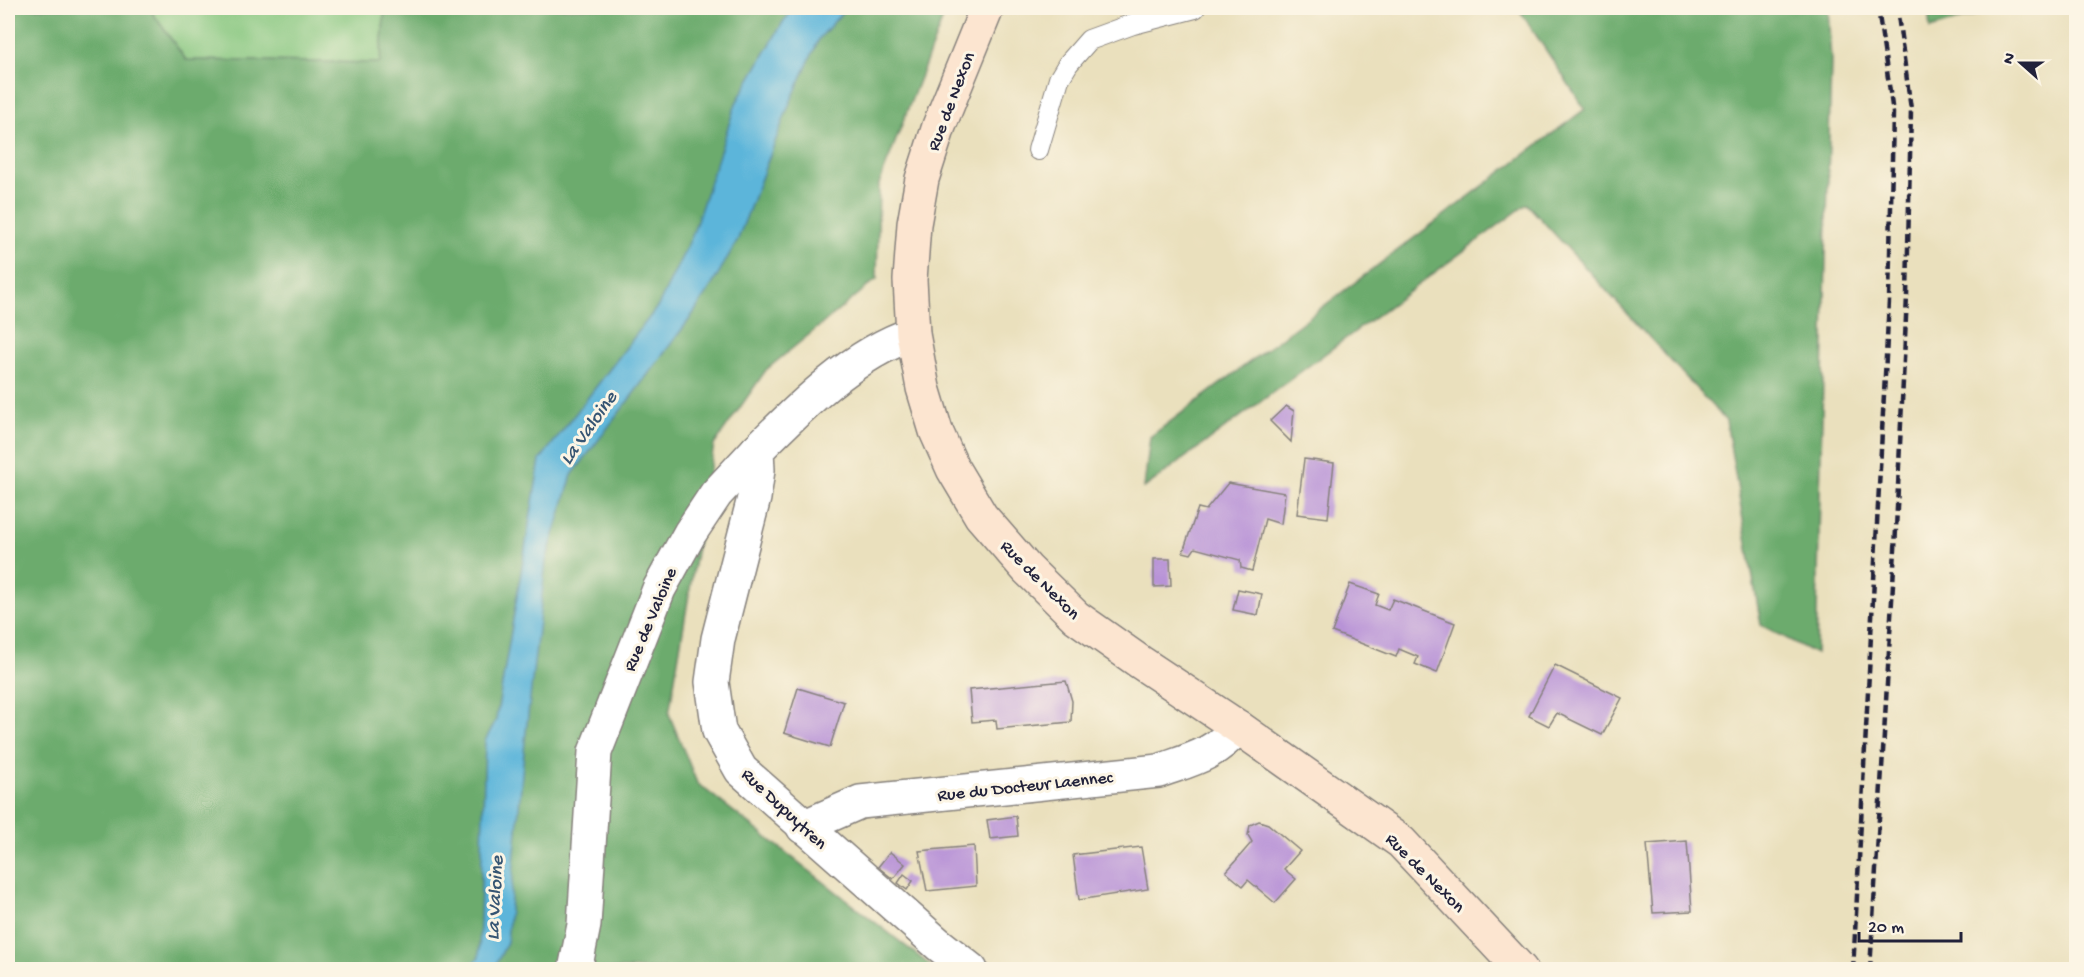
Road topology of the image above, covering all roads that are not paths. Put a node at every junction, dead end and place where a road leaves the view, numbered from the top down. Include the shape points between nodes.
1 (987, 8) edge
2 (1195, 8) edge
3 (1038, 150) dead end
4 (913, 334) junction
5 (757, 450) junction
6 (1238, 727) junction
7 (803, 826) junction
8 (574, 969) edge
9 (971, 969) edge
10 (1521, 969) edge

1 - 4 main road, Rue de Nexon via 922,179 910,280
2 - 3 lane via 1089,40 1059,80
4 - 5 street, Rue de Valoine via 893,340 861,359 791,416
4 - 6 main road, Rue de Nexon via 936,431 981,516 1027,569 1076,616
5 - 7 street, Rue Dupuytren via 754,498 718,639 712,682 719,731 741,770
5 - 8 street, Rue de Valoine via 716,494 659,589 595,752 584,925
6 - 7 street, Rue du Docteur Laennec via 1224,743 1200,757 1159,771 860,802
6 - 10 main road, Rue de Nexon via 1401,843
7 - 9 street, Rue Dupuytren

